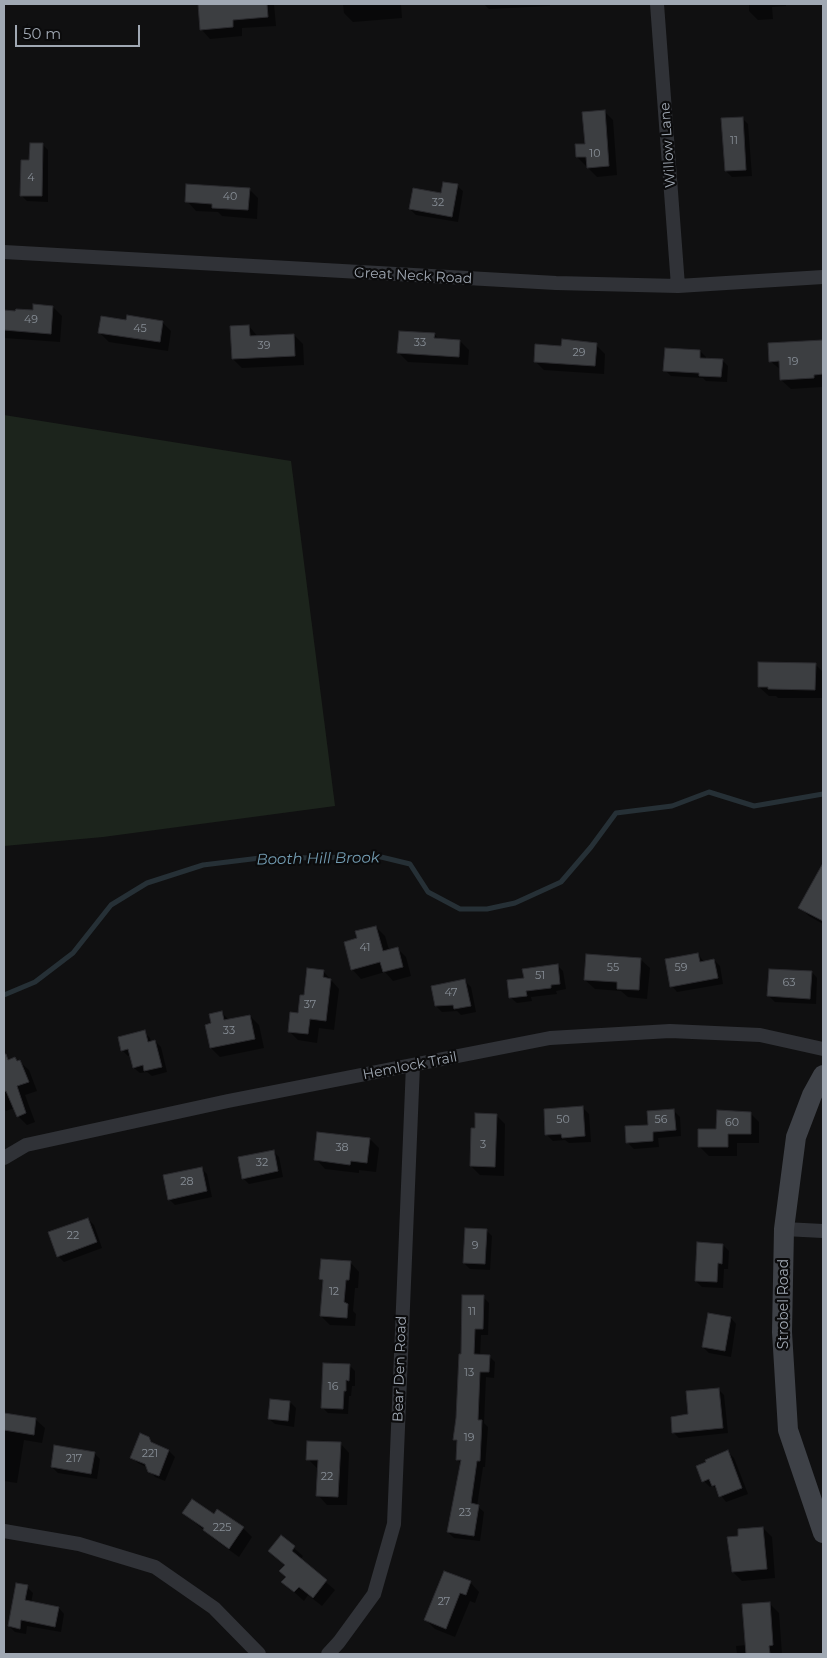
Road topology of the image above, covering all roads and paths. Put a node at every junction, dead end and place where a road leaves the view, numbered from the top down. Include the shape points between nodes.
1 (657, 4) edge
2 (4, 252) edge
3 (823, 278) edge
4 (678, 286) junction
5 (823, 1049) edge
6 (413, 1065) junction
7 (823, 1075) edge
8 (4, 1158) edge
9 (784, 1229) junction
10 (823, 1231) edge
11 (4, 1531) edge
12 (823, 1533) edge
13 (259, 1654) edge
14 (328, 1654) edge

1 - 4 street, Willow Lane
2 - 4 street, Great Neck Road via 556,283
3 - 4 street, Great Neck Road
5 - 6 street, Hemlock Trail via 760,1035 670,1031 550,1038
6 - 8 street, Hemlock Trail via 26,1145
6 - 14 street, Bear Den Road via 394,1524 374,1594
7 - 9 street, Strobel Road via 796,1137
9 - 10 street
9 - 12 street, Strobel Road via 782,1332 788,1430
11 - 13 street via 79,1544 155,1566 214,1608

